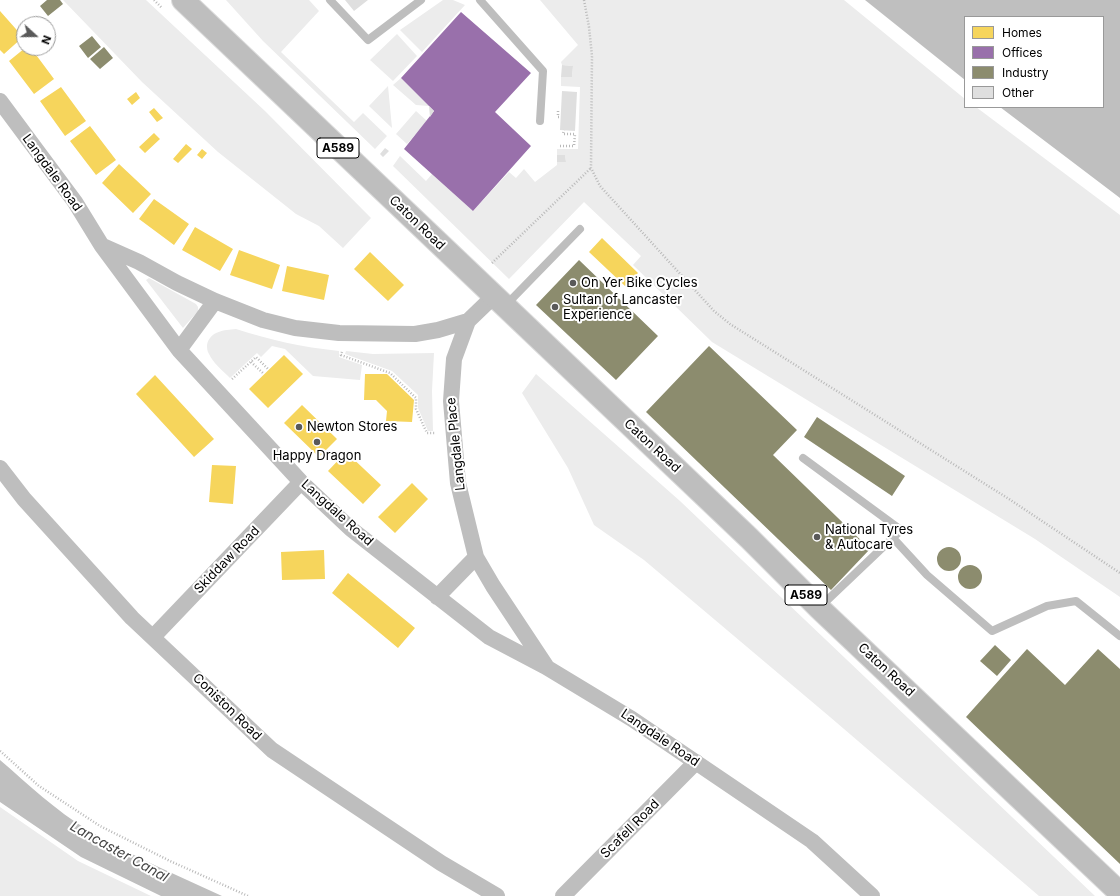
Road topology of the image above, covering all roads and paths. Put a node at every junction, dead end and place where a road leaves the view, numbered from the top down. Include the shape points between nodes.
1 (183, 0) edge
2 (330, 0) edge
3 (421, 0) edge
4 (480, 0) edge
5 (584, 0) edge
6 (0, 101) edge
7 (558, 111) dead end
8 (560, 117) dead end
9 (540, 121) dead end
10 (564, 130) dead end
11 (560, 146) dead end
12 (591, 168) junction
13 (580, 229) dead end
14 (102, 246) junction
15 (490, 265) dead end
16 (215, 301) junction
17 (499, 301) junction
18 (468, 321) junction
19 (180, 350) junction
20 (341, 355) dead end
21 (251, 362) junction
22 (269, 370) dead end
23 (264, 374) dead end
24 (228, 382) dead end
25 (433, 433) dead end
26 (803, 458) dead end
27 (0, 468) edge
28 (301, 482) junction
29 (893, 538) junction
30 (476, 557) junction
31 (1120, 573) edge
32 (437, 597) junction
33 (819, 608) junction
34 (1120, 636) edge
35 (153, 637) junction
36 (546, 667) junction
37 (0, 752) edge
38 (696, 762) junction
39 (1120, 893) edge
40 (248, 896) edge
41 (497, 896) edge
42 (563, 896) edge
43 (872, 896) edge

1 - 17 main road, Caton Road / A589
2 - 3 lane via 368,40
4 - 9 lane via 543,71
5 - 12 path via 592,56
6 - 14 street, Langdale Road via 75,202
7 - 8 path
10 - 11 path via 563,134 575,134 574,146
12 - 15 path
12 - 31 path via 600,186 714,311 730,324
13 - 17 lane
14 - 16 street
14 - 19 street, Langdale Road
16 - 18 street, Langdale Place via 263,320 295,328 339,333 415,334
16 - 19 street
17 - 18 street, Langdale Place
17 - 33 main road, Caton Road / A589 via 749,538
18 - 30 street, Langdale Place via 454,359 451,401 458,483
19 - 28 street, Langdale Road
20 - 25 path via 390,373 416,398 416,408 427,433
21 - 22 path via 256,357
21 - 23 path
21 - 24 path
26 - 29 lane via 901,530
27 - 35 street, Coniston Road via 24,499 92,575
28 - 32 street, Langdale Road via 351,529
28 - 35 street, Skiddaw Road
29 - 33 lane
29 - 34 lane via 928,575 992,632 1047,606 1076,601
30 - 32 street
30 - 36 street, Langdale Place
32 - 36 street, Langdale Road via 489,637
33 - 39 main road, Caton Road / A589
35 - 41 street, Coniston Road via 272,750 441,863
36 - 38 street, Langdale Road via 632,719
37 - 40 path via 39,786 100,826
38 - 42 street, Scafell Road
38 - 43 street, Langdale Road via 812,841

